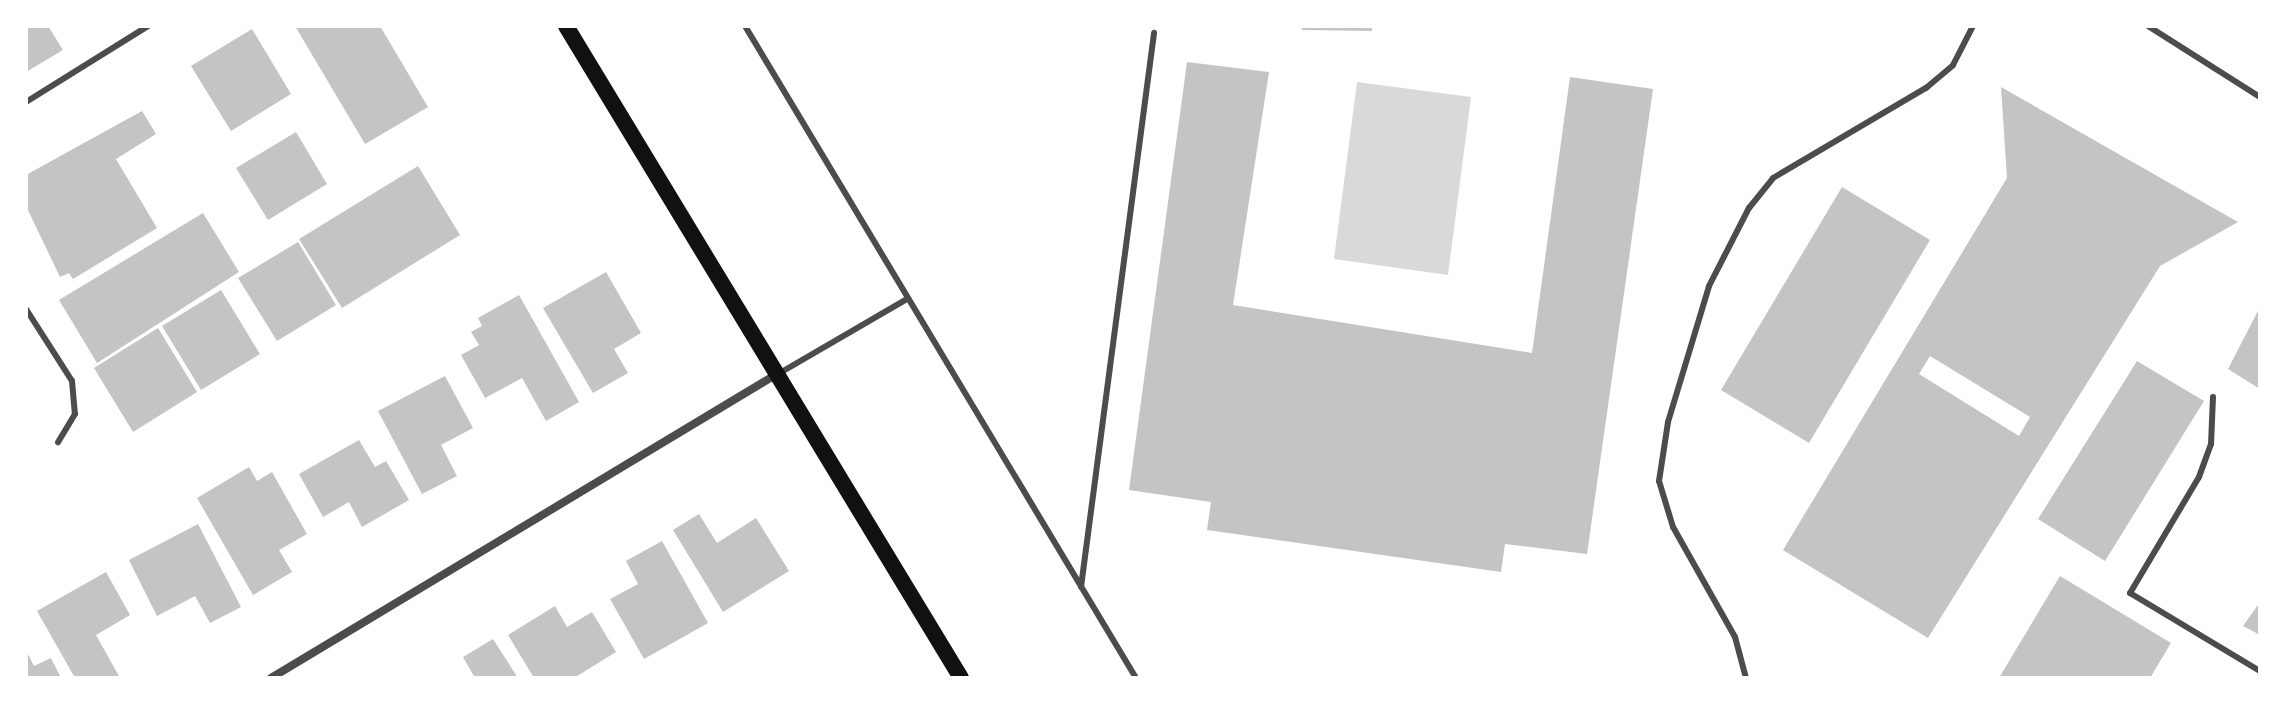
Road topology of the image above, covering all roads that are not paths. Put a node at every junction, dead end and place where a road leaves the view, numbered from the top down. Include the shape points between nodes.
1 (148, 26) edge
2 (566, 26) edge
3 (745, 26) edge
4 (1973, 26) edge
5 (2148, 26) edge
6 (1154, 33) dead end
7 (2260, 97) edge
8 (26, 102) edge
9 (907, 299) junction
10 (26, 309) edge
11 (778, 374) junction
12 (2213, 397) dead end
13 (58, 442) dead end
14 (1081, 587) junction
15 (2260, 671) edge
16 (271, 678) edge
17 (961, 678) edge
18 (1136, 678) edge
19 (1746, 678) edge

1 - 8 lane
2 - 11 main road
3 - 9 lane
4 - 19 lane via 1953,65 1926,88 1773,178 1709,286 1668,422 1659,481 1673,527 1735,637
5 - 7 lane
6 - 14 lane
9 - 11 lane
9 - 14 lane
10 - 13 lane via 72,381 75,414
11 - 16 street
11 - 17 main road
12 - 15 lane via 2211,444 2199,477 2130,593
14 - 18 lane

